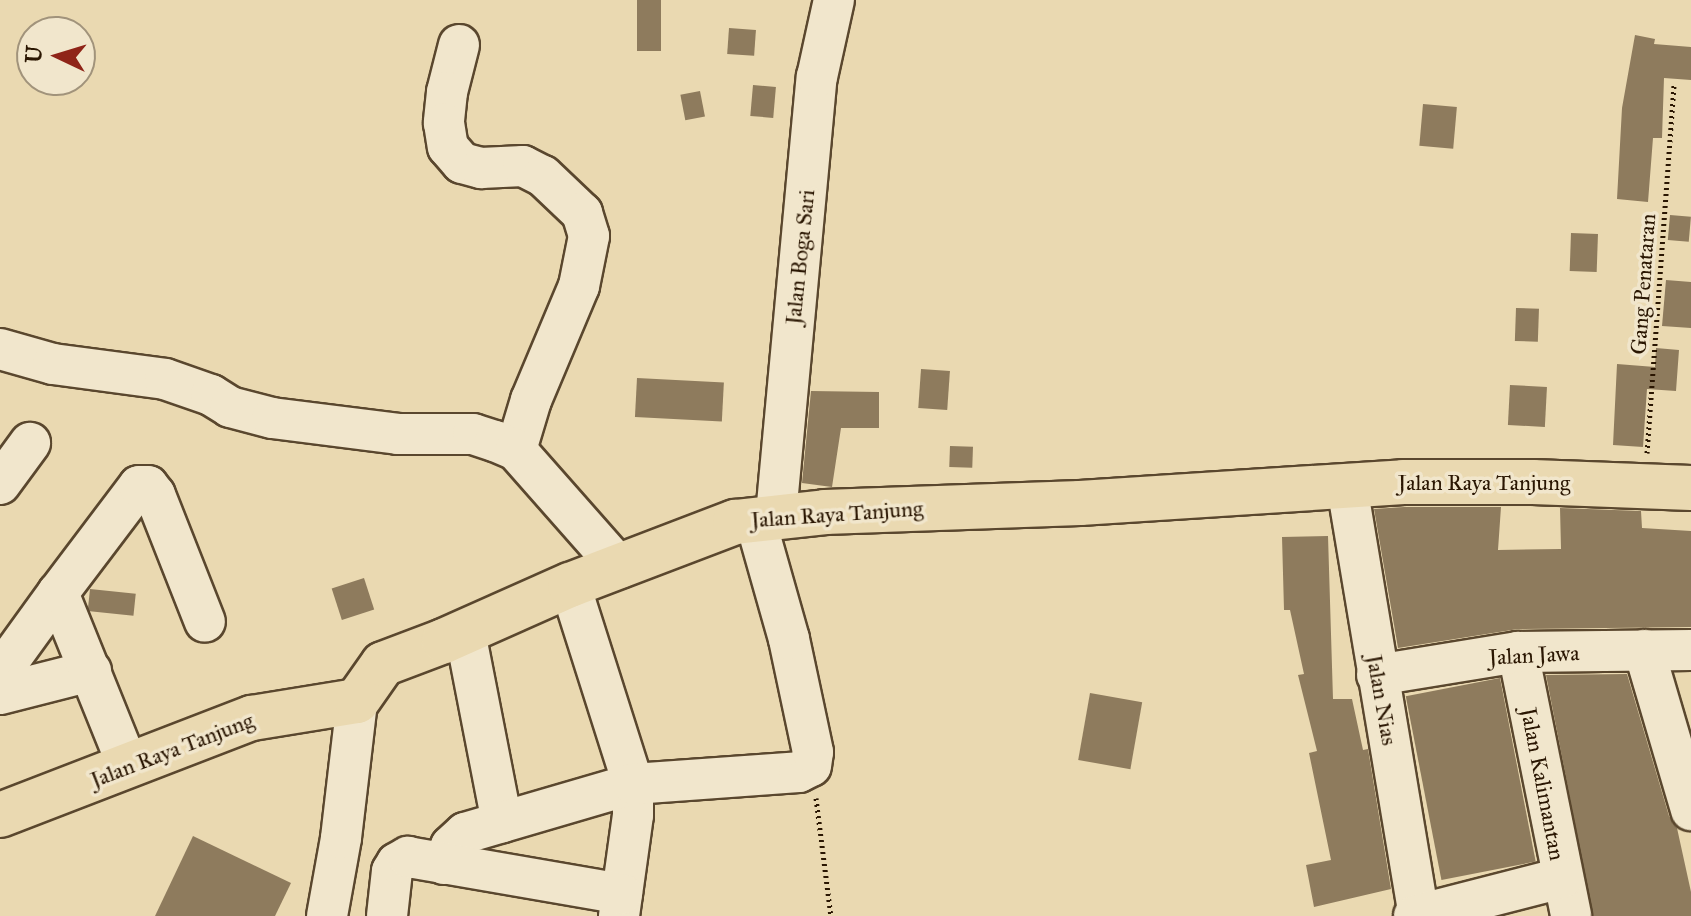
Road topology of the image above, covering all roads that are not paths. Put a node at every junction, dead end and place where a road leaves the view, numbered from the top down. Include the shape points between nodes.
1 (834, 0) edge
2 (459, 45) dead end
3 (0, 349) edge
4 (30, 443) dead end
5 (516, 450) junction
6 (0, 484) edge
7 (1347, 486) junction
8 (1691, 488) edge
9 (766, 517) junction
10 (620, 568) junction
11 (570, 585) junction
12 (58, 593) junction
13 (205, 622) dead end
14 (465, 632) junction
15 (1644, 650) junction
16 (1691, 650) edge
17 (1518, 652) junction
18 (91, 671) junction
19 (0, 673) edge
20 (1377, 675) junction
21 (0, 694) edge
22 (357, 701) junction
23 (128, 766) junction
24 (633, 784) junction
25 (1691, 810) edge
26 (0, 815) edge
27 (502, 822) junction
28 (444, 864) junction
29 (1567, 897) edge
30 (621, 905) edge
31 (1417, 915) edge
32 (327, 916) edge
33 (387, 916) edge

1 - 9 street, Jalan Boga Sari via 817,77
2 - 5 street via 447,92 448,147 462,163 481,168 523,166 543,176 582,213 589,236 579,286 541,372
3 - 5 street via 53,364 165,379 230,407 272,418 398,434 473,434
4 - 6 street
5 - 10 street
7 - 8 main road, Jalan Raya Tanjung via 1482,481
7 - 9 main road, Jalan Raya Tanjung
7 - 20 street, Jalan Nias
9 - 10 main road, Jalan Raya Tanjung via 712,530
9 - 24 street via 813,752 811,766 799,772
10 - 11 main road, Jalan Raya Tanjung
11 - 14 main road, Jalan Raya Tanjung
11 - 24 street
12 - 13 street via 136,490 146,486 155,495
12 - 18 street
12 - 19 street
14 - 22 main road, Jalan Raya Tanjung via 383,664
14 - 27 street
15 - 16 street, Jalan Jawa
15 - 17 street, Jalan Jawa
15 - 25 street
17 - 20 street, Jalan Jawa
17 - 29 street, Jalan Kalimantan
18 - 21 street
18 - 23 street
20 - 31 street, Jalan Nias
22 - 23 main road, Jalan Raya Tanjung via 252,718
22 - 32 street
23 - 26 main road, Jalan Raya Tanjung
24 - 27 street
24 - 30 street
27 - 28 street via 460,837 447,851
28 - 30 street
28 - 33 street via 408,857 397,863
29 - 31 street

